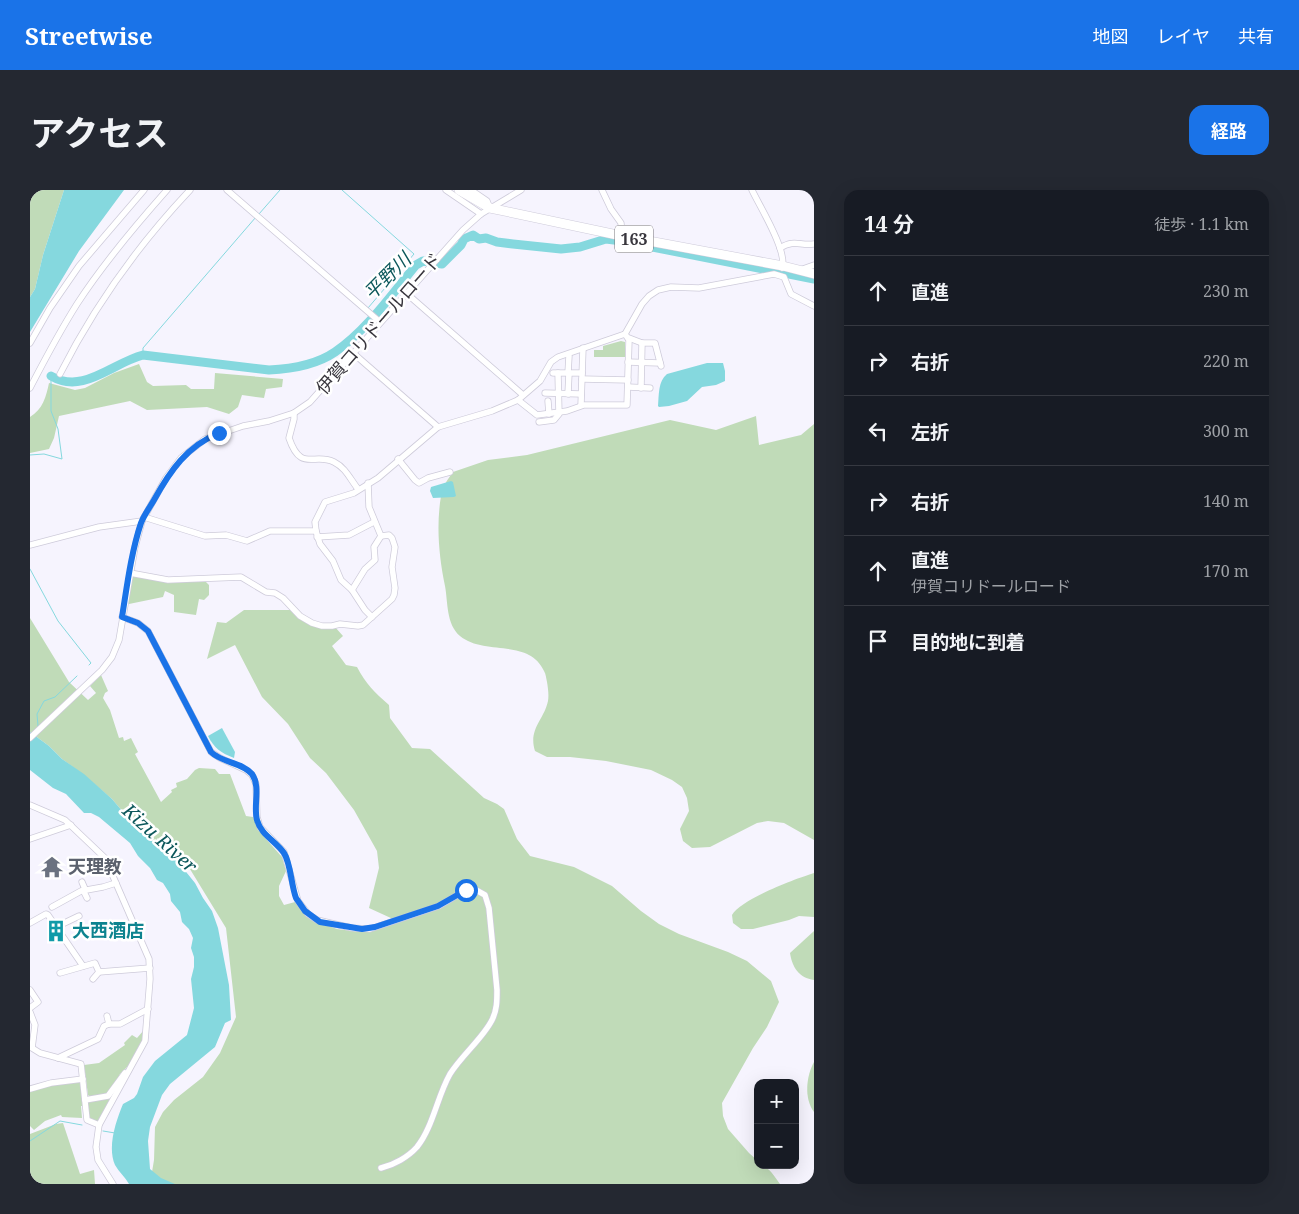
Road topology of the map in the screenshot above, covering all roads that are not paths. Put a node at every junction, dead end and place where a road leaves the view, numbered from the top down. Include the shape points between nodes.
1 (144, 190) edge
2 (167, 190) edge
3 (190, 190) edge
4 (227, 190) edge
5 (446, 190) edge
6 (459, 190) edge
7 (471, 190) edge
8 (520, 190) edge
9 (602, 190) edge
10 (752, 190) edge
11 (490, 208) junction
12 (481, 214) junction
13 (622, 236) junction
14 (814, 244) edge
15 (780, 248) junction
16 (814, 265) edge
17 (781, 270) junction
18 (800, 270) junction
19 (814, 274) edge
20 (406, 294) junction
21 (814, 306) edge
22 (378, 321) junction
23 (627, 336) junction
24 (642, 343) junction
25 (30, 344) edge
26 (583, 348) junction
27 (353, 353) junction
28 (568, 356) dead end
29 (628, 362) junction
30 (642, 363) junction
31 (568, 373) junction
32 (60, 374) dead end
33 (582, 376) junction
34 (628, 380) junction
35 (628, 387) junction
36 (30, 388) edge
37 (641, 388) junction
38 (650, 388) dead end
39 (545, 394) dead end
40 (558, 394) junction
41 (568, 394) junction
42 (582, 394) junction
43 (520, 398) junction
44 (548, 400) dead end
45 (581, 405) junction
46 (560, 412) junction
47 (294, 413) junction
48 (549, 414) junction
49 (540, 422) dead end
50 (438, 427) junction
51 (398, 460) junction
52 (450, 472) dead end
53 (368, 483) junction
54 (358, 488) junction
55 (143, 519) junction
56 (374, 522) junction
57 (316, 534) junction
58 (381, 536) junction
59 (30, 545) edge
60 (130, 573) junction
61 (352, 590) junction
62 (122, 617) junction
63 (372, 617) junction
64 (30, 738) edge
65 (30, 804) edge
66 (71, 825) junction
67 (30, 839) edge
68 (109, 867) junction
69 (102, 870) dead end
70 (82, 882) dead end
71 (116, 883) junction
72 (84, 890) junction
73 (87, 898) dead end
74 (52, 907) dead end
75 (79, 916) dead end
76 (30, 923) edge
77 (56, 926) junction
78 (83, 966) junction
79 (150, 968) junction
80 (99, 972) junction
81 (60, 973) dead end
82 (93, 979) dead end
83 (30, 990) edge
84 (30, 1008) edge
85 (148, 1009) junction
86 (30, 1012) edge
87 (107, 1016) dead end
88 (109, 1024) junction
89 (31, 1048) edge
90 (58, 1058) junction
91 (129, 1070) junction
92 (84, 1079) junction
93 (30, 1089) edge
94 (85, 1100) junction
95 (100, 1125) junction
96 (381, 1168) dead end
97 (114, 1184) edge

1 - 25 street via 79,266
2 - 36 street via 78,303
3 - 32 street via 96,310
4 - 22 street
5 - 12 street
6 - 11 highway, 163
7 - 11 street via 487,201
8 - 11 street, 伊賀コリドールロード
9 - 13 street via 621,223
10 - 15 street
11 - 12 street, 伊賀コリドールロード
11 - 13 highway, 163
12 - 20 street, 伊賀コリドールロード
13 - 17 highway, 163
14 - 15 street via 791,242
15 - 17 street via 784,259
16 - 18 street
17 - 18 highway, 163
17 - 21 street via 791,294
17 - 23 street via 696,288 658,290 642,304
18 - 19 highway, 163
20 - 22 street, 伊賀コリドールロード
20 - 43 street
22 - 27 street, 伊賀コリドールロード
23 - 24 street
23 - 26 street
23 - 29 street
24 - 30 street
24 - 30 street via 655,343 660,365
26 - 33 street
26 - 43 street via 554,360 540,381
27 - 47 street, 伊賀コリドールロード via 310,402
27 - 50 street
28 - 31 street
29 - 30 street
29 - 34 street
30 - 37 street
31 - 33 street
31 - 40 street via 555,373
31 - 41 street
33 - 34 street
33 - 42 street
34 - 35 street
35 - 37 street
35 - 45 street via 627,406
37 - 38 street
39 - 40 street
40 - 41 street
40 - 46 street
41 - 42 street
42 - 45 street
43 - 48 street via 536,415
43 - 50 street via 492,411
44 - 48 street
45 - 46 street
46 - 48 street
46 - 49 street via 554,420
47 - 54 street via 290,438 301,457 333,461 346,470
47 - 55 street, 伊賀コリドールロード via 205,439 181,458
50 - 51 street
51 - 52 street via 419,483
51 - 53 street
53 - 54 street
53 - 56 street via 369,507
54 - 57 street via 354,493 325,502 315,522
55 - 57 street via 205,536 226,535 245,541 270,531
55 - 59 street
55 - 60 street, 伊賀コリドールロード
56 - 57 street via 349,535
56 - 58 street
57 - 61 street via 334,561 341,580
58 - 61 street via 374,547 375,560
58 - 63 street via 389,534 394,544 392,575 395,588 392,599
60 - 62 street, 伊賀コリドールロード
60 - 63 street via 168,580 241,577 266,592 275,593 300,616 322,626 358,626
61 - 63 street
62 - 64 street, 伊賀コリドールロード via 115,651 109,663
62 - 96 street via 148,631 211,752 252,775 256,784 260,827 284,852 296,898 311,916 322,923 370,929 438,906 466,890 476,890 485,895 497,990 494,1014 490,1024 449,1077 416,1148
65 - 66 street via 59,816
66 - 67 street
66 - 68 street via 101,853
68 - 69 street
68 - 71 street
70 - 72 street
71 - 72 street
71 - 79 street
72 - 73 street
72 - 74 street
75 - 77 street
76 - 77 street via 46,914
77 - 78 street
78 - 80 street via 95,963
78 - 81 street
79 - 80 street
79 - 85 street
80 - 82 street
83 - 84 street via 38,1002
85 - 88 street via 118,1025
85 - 91 street via 145,1041
86 - 89 street via 35,1025
87 - 88 street
88 - 90 street via 103,1027 98,1039
89 - 90 street
90 - 92 street via 81,1064
91 - 94 street via 108,1096
91 - 95 street
92 - 93 street via 51,1082
92 - 94 street
94 - 95 street via 88,1122
95 - 97 street via 97,1156 100,1166

